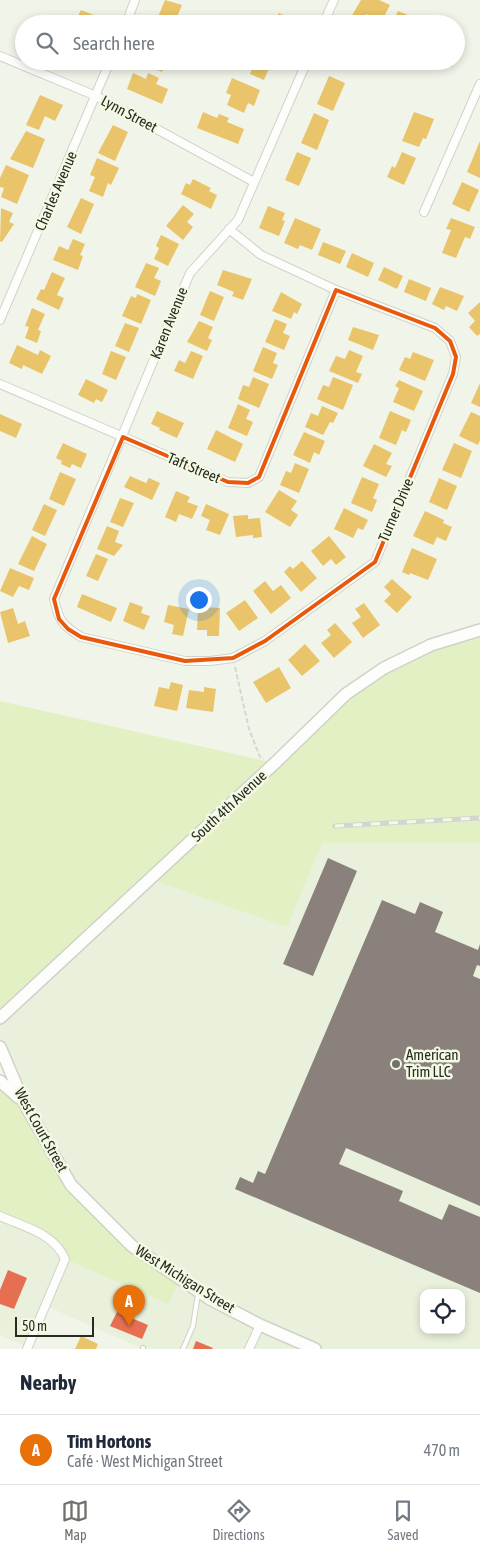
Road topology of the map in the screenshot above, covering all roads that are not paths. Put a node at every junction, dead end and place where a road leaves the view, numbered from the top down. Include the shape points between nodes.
1 (136, 0) edge
2 (334, 0) edge
3 (130, 15) edge
4 (327, 15) edge
5 (0, 56) edge
6 (15, 62) edge
7 (34, 70) edge
8 (106, 70) edge
9 (303, 70) edge
10 (480, 84) edge
11 (96, 96) junction
12 (254, 182) junction
13 (424, 212) dead end
14 (230, 229) junction
15 (336, 290) junction
16 (0, 320) edge
17 (0, 384) edge
18 (123, 437) junction
19 (54, 599) joint
20 (480, 630) edge
21 (0, 1018) edge
22 (0, 1047) edge
23 (0, 1082) edge
24 (23, 1101) junction
25 (71, 1185) joint
26 (0, 1216) edge
27 (198, 1291) junction
28 (260, 1325) junction
29 (28, 1349) edge
30 (183, 1349) edge
31 (249, 1349) edge
32 (315, 1349) edge

1 - 3 street
2 - 4 street
5 - 6 street, Lynn Street
7 - 11 street, Lynn Street
8 - 11 street, Charles Avenue
9 - 12 street, Karen Avenue
10 - 13 street
11 - 12 street, Lynn Street
11 - 16 street, Charles Avenue
12 - 14 street, Karen Avenue via 238,220
14 - 15 street, Turner Drive via 260,255
14 - 18 street, Karen Avenue via 190,273
15 - 18 street, Taft Street via 259,477 248,484 228,482
15 - 19 street, Turner Drive via 435,328 450,341 456,357 453,374 375,562 265,642 232,658 210,661 185,661 81,637 59,619
17 - 18 street, Taft Street
18 - 19 street, Karen Avenue
20 - 21 street, South 4th Avenue via 431,645 384,668 346,694
22 - 24 street, West Court Street
23 - 24 street
24 - 25 street, West Court Street
25 - 27 street, West Michigan Street via 132,1246
26 - 29 street via 47,1237 60,1246 65,1259
27 - 28 street, West Michigan Street
27 - 30 lane via 192,1326
28 - 31 street
28 - 32 street, West Michigan Street

